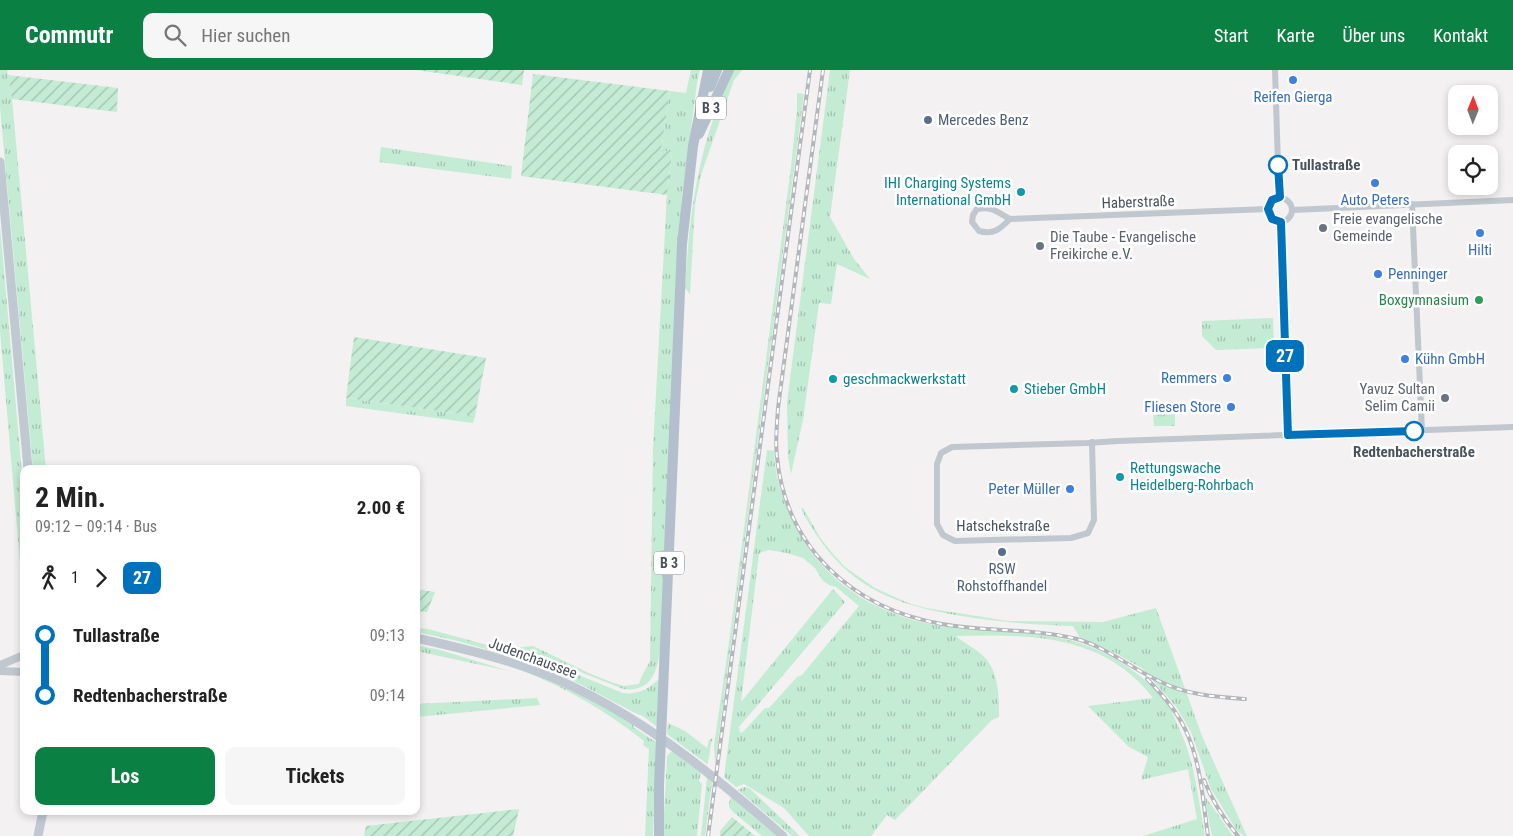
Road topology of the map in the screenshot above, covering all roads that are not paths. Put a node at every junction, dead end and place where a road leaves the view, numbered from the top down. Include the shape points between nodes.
1 (708, 70) edge
2 (717, 70) edge
3 (729, 70) edge
4 (1275, 70) edge
5 (702, 104) junction
6 (693, 146) junction
7 (0, 162) edge
8 (1280, 197) junction
9 (1513, 200) edge
10 (1412, 204) junction
11 (1268, 209) junction
12 (1293, 210) junction
13 (1010, 219) junction
14 (1281, 222) junction
15 (1513, 427) edge
16 (1422, 430) junction
17 (1288, 435) junction
18 (1092, 442) junction
19 (28, 465) edge
20 (420, 639) edge
21 (20, 657) edge
22 (9, 662) junction
23 (20, 662) edge
24 (0, 665) edge
25 (0, 671) edge
26 (20, 672) edge
27 (42, 815) edge
28 (38, 836) edge
29 (659, 836) edge
30 (783, 836) edge

1 - 5 main road, B 3
2 - 5 main road, B 3
3 - 6 main road, B 3
4 - 8 street
5 - 6 main road, B 3
6 - 29 main road, B 3 via 682,244
7 - 19 main road
8 - 11 street via 1272,200
8 - 12 street via 1289,200
9 - 10 street
10 - 12 street
10 - 16 street
11 - 13 street, Haberstraße
11 - 14 street via 1272,219
12 - 14 street via 1288,219
13 - 13 street, Haberstraße via 984,207 977,209 972,222 979,232 988,234
14 - 17 street
15 - 16 street, Hatschekstraße
16 - 17 street, Hatschekstraße
17 - 18 street, Hatschekstraße
18 - 18 street, Hatschekstraße via 952,448 941,453 937,464 937,524 943,536 955,541 1071,538 1088,533 1094,520
20 - 30 main road, Judenchaussee via 524,666 578,688 675,747
21 - 22 street
22 - 23 street
22 - 24 street
25 - 26 street
27 - 28 main road

